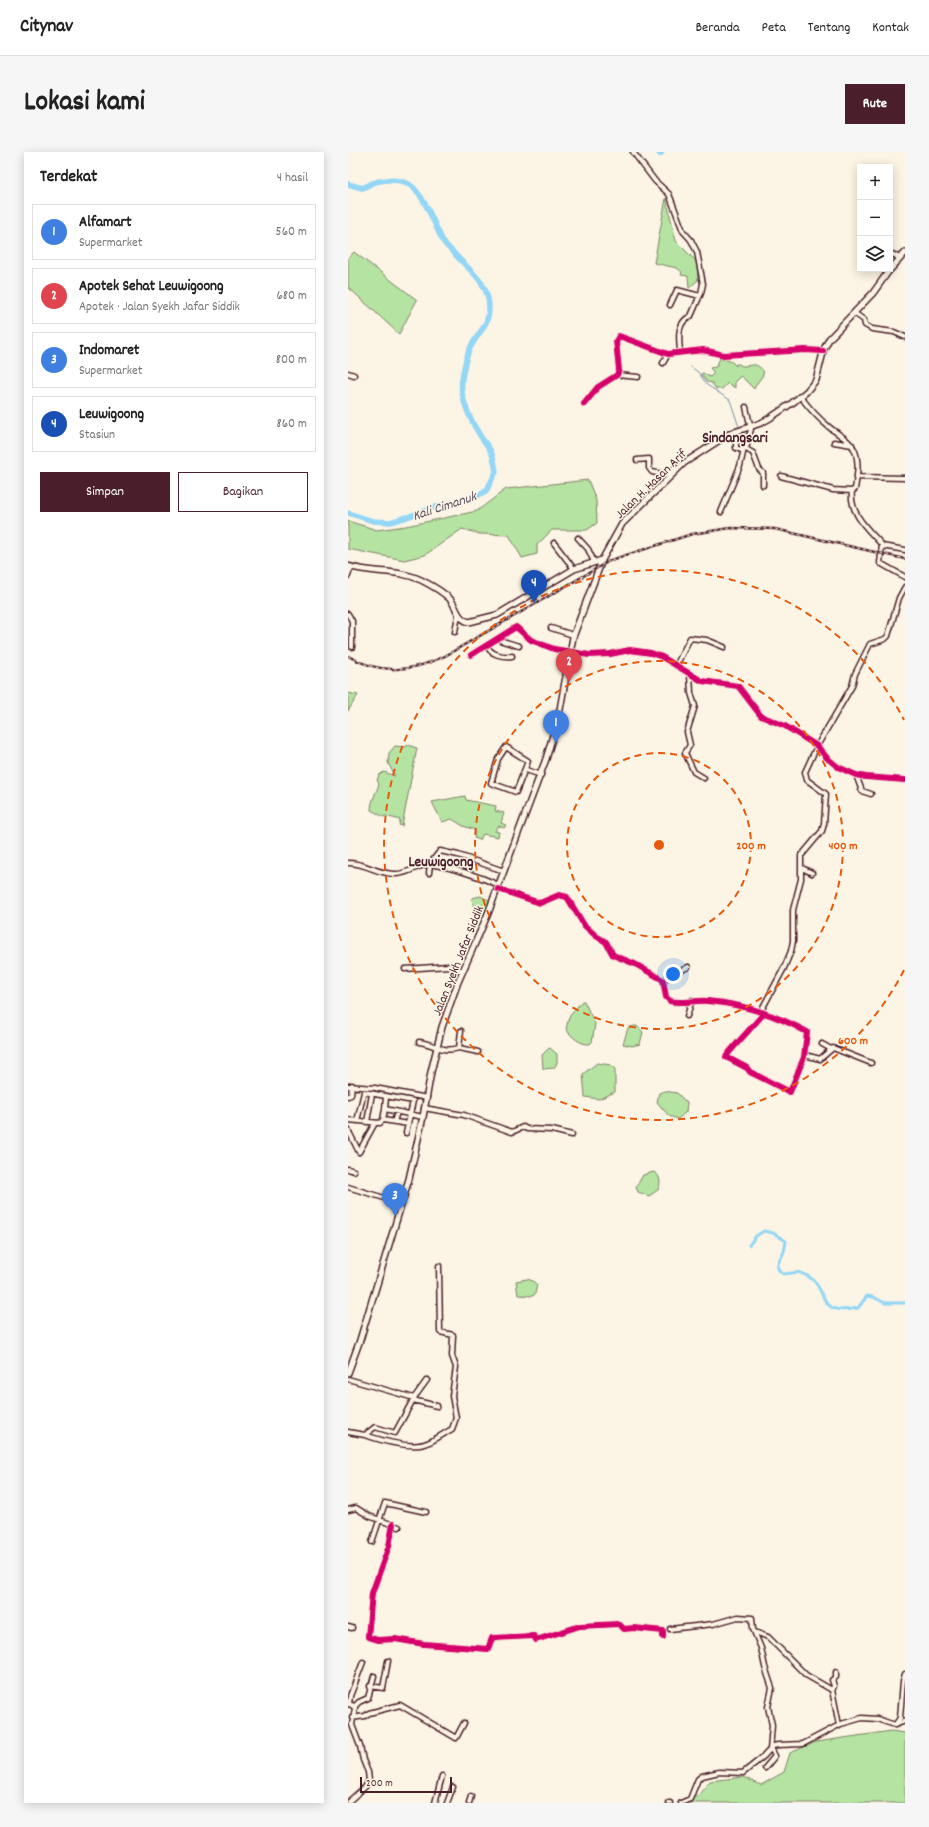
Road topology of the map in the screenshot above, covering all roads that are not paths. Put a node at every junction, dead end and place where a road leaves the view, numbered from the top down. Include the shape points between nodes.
1 (633, 152) edge
2 (905, 253) edge
3 (893, 254) edge
4 (900, 258) junction
5 (700, 296) junction
6 (670, 305) dead end
7 (854, 313) junction
8 (905, 337) edge
9 (680, 351) junction
10 (823, 351) junction
11 (668, 354) junction
12 (663, 363) dead end
13 (348, 373) edge
14 (354, 375) dead end
15 (617, 375) junction
16 (638, 377) dead end
17 (803, 399) junction
18 (584, 404) dead end
19 (746, 408) dead end
20 (751, 429) junction
21 (738, 430) junction
22 (834, 442) dead end
23 (852, 445) junction
24 (745, 448) junction
25 (637, 460) dead end
26 (684, 463) junction
27 (781, 476) dead end
28 (857, 477) junction
29 (905, 478) edge
30 (763, 485) dead end
31 (852, 491) junction
32 (721, 512) dead end
33 (578, 538) dead end
34 (554, 543) dead end
35 (882, 546) junction
36 (905, 550) edge
37 (602, 560) junction
38 (594, 562) junction
39 (350, 567) edge
40 (574, 569) junction
41 (348, 576) edge
42 (905, 577) edge
43 (905, 587) edge
44 (348, 614) edge
45 (458, 615) junction
46 (551, 628) dead end
47 (455, 632) dead end
48 (574, 635) junction
49 (496, 639) junction
50 (487, 646) junction
51 (519, 646) dead end
52 (352, 647) dead end
53 (724, 647) dead end
54 (570, 653) junction
55 (471, 655) dead end
56 (512, 656) dead end
57 (676, 666) junction
58 (690, 676) junction
59 (817, 746) junction
60 (526, 770) junction
61 (540, 775) junction
62 (856, 775) junction
63 (704, 778) dead end
64 (905, 780) edge
65 (871, 794) dead end
66 (348, 863) edge
67 (430, 864) junction
68 (802, 868) junction
69 (504, 871) junction
70 (429, 873) dead end
71 (812, 873) dead end
72 (498, 887) junction
73 (688, 966) dead end
74 (405, 969) dead end
75 (464, 971) junction
76 (663, 980) junction
77 (692, 1000) junction
78 (762, 1012) junction
79 (687, 1016) dead end
80 (461, 1031) dead end
81 (419, 1042) dead end
82 (822, 1044) dead end
83 (436, 1048) junction
84 (459, 1048) junction
85 (831, 1049) junction
86 (478, 1052) dead end
87 (804, 1055) junction
88 (871, 1063) dead end
89 (350, 1085) edge
90 (372, 1094) junction
91 (350, 1096) edge
92 (362, 1096) junction
93 (386, 1097) junction
94 (426, 1098) junction
95 (424, 1108) junction
96 (385, 1109) junction
97 (397, 1112) junction
98 (411, 1114) junction
99 (423, 1117) junction
100 (348, 1120) edge
101 (383, 1120) junction
102 (357, 1121) junction
103 (367, 1122) junction
104 (394, 1122) junction
105 (375, 1123) junction
106 (408, 1124) junction
107 (348, 1130) edge
108 (406, 1133) dead end
109 (572, 1135) dead end
110 (348, 1168) edge
111 (354, 1171) dead end
112 (348, 1187) edge
113 (401, 1204) junction
114 (439, 1266) dead end
115 (348, 1373) edge
116 (348, 1379) edge
117 (427, 1380) dead end
118 (414, 1399) junction
119 (437, 1406) dead end
120 (348, 1432) edge
121 (365, 1435) junction
122 (348, 1510) edge
123 (426, 1512) dead end
124 (379, 1520) junction
125 (393, 1524) junction
126 (400, 1527) dead end
127 (372, 1542) dead end
128 (670, 1629) dead end
129 (755, 1632) junction
130 (663, 1637) dead end
131 (388, 1661) dead end
132 (363, 1662) dead end
133 (836, 1672) dead end
134 (905, 1674) edge
135 (374, 1676) dead end
136 (370, 1686) junction
137 (832, 1691) junction
138 (349, 1704) edge
139 (354, 1706) junction
140 (352, 1718) junction
141 (905, 1720) edge
142 (464, 1723) dead end
143 (839, 1725) junction
144 (895, 1725) junction
145 (770, 1749) junction
146 (765, 1768) dead end
147 (442, 1776) dead end
148 (453, 1788) dead end
149 (471, 1796) dead end
150 (348, 1802) edge
151 (435, 1803) edge
152 (446, 1803) edge
153 (468, 1803) edge
154 (681, 1803) edge

1 - 5 street via 655,181 669,194 683,230 697,252 703,284
2 - 4 main road, Jalan H. Hasan Arif
3 - 4 street
4 - 7 main road, Jalan H. Hasan Arif via 874,293
5 - 6 street via 676,290
5 - 9 street via 691,316 680,327
7 - 8 street via 872,329 894,332
7 - 10 main road, Jalan H. Hasan Arif via 831,337
9 - 10 street via 703,350 724,355 798,350
9 - 11 street
10 - 17 main road, Jalan H. Hasan Arif via 816,380
11 - 12 street
11 - 15 street via 619,336 616,341 619,370
13 - 14 street
15 - 16 street
15 - 18 street via 598,386
17 - 20 main road, Jalan H. Hasan Arif
17 - 23 street via 829,427
19 - 20 street
20 - 21 main road, Jalan H. Hasan Arif
20 - 24 street
21 - 24 street via 736,448
21 - 26 main road, Jalan H. Hasan Arif
22 - 23 street
23 - 28 street via 856,453
24 - 30 street via 753,453 763,473
24 - 32 street
25 - 26 street via 649,458 652,472 666,475
26 - 37 main road, Jalan H. Hasan Arif via 622,524
27 - 31 street via 826,488
28 - 29 street
28 - 31 street via 855,489
31 - 35 street via 851,501 861,522
33 - 38 street via 588,549
34 - 40 street
35 - 36 street
35 - 42 street via 880,564
37 - 38 main road
37 - 48 main road, Jalan Syekh Jafar Siddik
38 - 40 main road
39 - 41 street
39 - 45 main road via 395,572 422,580 446,595
40 - 45 main road via 490,618 469,622
43 - 59 street via 899,598 888,636 870,644 852,686
44 - 52 street via 352,621
45 - 47 street
46 - 48 street
48 - 54 main road, Jalan Syekh Jafar Siddik
49 - 50 street
49 - 51 street
49 - 54 street via 516,628 537,643
50 - 55 street
50 - 56 street via 493,653
53 - 57 street via 707,640 690,638
54 - 57 street via 598,655 636,651 658,656
54 - 61 main road, Jalan Syekh Jafar Siddik via 556,730
57 - 58 street
58 - 59 street via 708,683 738,686 761,716 785,726
58 - 63 street via 695,709 688,732 690,745 685,753 694,772
59 - 62 street via 831,762
59 - 68 street via 804,774 807,780 826,794 824,824 820,834 801,856
60 - 60 street via 527,759 506,747 498,759 491,783 516,792
60 - 61 street
61 - 69 main road, Jalan Syekh Jafar Siddik
62 - 64 street
62 - 65 street via 862,791
66 - 67 street via 361,864 376,872 394,874 403,874 418,866
67 - 69 street via 440,851
67 - 70 street
67 - 72 street via 460,870
68 - 71 street
68 - 78 street via 793,910 791,951
69 - 72 main road, Jalan Syekh Jafar Siddik
72 - 75 main road, Jalan Syekh Jafar Siddik
72 - 76 street via 540,903 559,895 565,896 584,925 606,942 613,955
73 - 76 street
74 - 75 street via 448,966
75 - 83 main road, Jalan Syekh Jafar Siddik
76 - 77 street via 668,1000
77 - 78 street via 742,1005
77 - 79 street
78 - 87 street via 808,1032
78 - 87 street via 754,1026 726,1054 727,1058 790,1092
80 - 84 street
81 - 83 street
82 - 85 street
83 - 84 street
83 - 94 main road, Jalan Syekh Jafar Siddik
84 - 86 street
85 - 87 street via 820,1059
85 - 88 street
89 - 91 street
89 - 94 street
90 - 92 street via 364,1092
90 - 93 street
90 - 103 street
91 - 92 street
92 - 102 street
93 - 96 street
93 - 98 street via 414,1102
94 - 95 main road, Jalan Syekh Jafar Siddik
95 - 99 main road, Jalan Syekh Jafar Siddik
95 - 109 street via 466,1115 512,1132 523,1127
96 - 97 street
96 - 101 street
97 - 98 street
97 - 104 street
98 - 99 street
98 - 106 street
99 - 113 main road, Jalan Syekh Jafar Siddik
100 - 102 street
101 - 104 street
101 - 105 street
102 - 103 street
103 - 105 street
104 - 106 street
105 - 107 street via 359,1152
106 - 108 street
110 - 111 street
112 - 113 street
113 - 115 main road, Jalan Syekh Jafar Siddik
114 - 121 street via 440,1332 453,1336 452,1356 456,1367 452,1396 456,1418 452,1429 426,1444 416,1446
116 - 118 street
117 - 118 street
118 - 119 street
118 - 121 street via 395,1433 375,1426
120 - 121 street
122 - 124 street via 356,1508
123 - 124 street via 384,1503
124 - 125 street
124 - 127 street
125 - 126 street
125 - 130 street via 388,1551 372,1593 368,1637 488,1649 492,1638 534,1636 536,1640 580,1626 619,1624 624,1629 663,1631
128 - 129 street via 713,1624 743,1616 752,1618
129 - 137 street via 768,1637 806,1675
129 - 145 street via 772,1688 768,1707 772,1725
131 - 136 street via 382,1688
132 - 138 street
133 - 137 street via 832,1680
134 - 144 street via 902,1681 900,1718
135 - 136 street
136 - 139 street via 368,1698
137 - 143 street
138 - 139 street
139 - 140 street via 356,1711
140 - 142 street via 400,1704 456,1738
140 - 150 street via 369,1780
141 - 144 street
143 - 144 street via 865,1718
143 - 145 street via 802,1744 778,1744
145 - 146 street via 775,1756
145 - 154 street via 743,1773 719,1772 700,1777 690,1799
147 - 151 street
148 - 152 street
149 - 153 street

